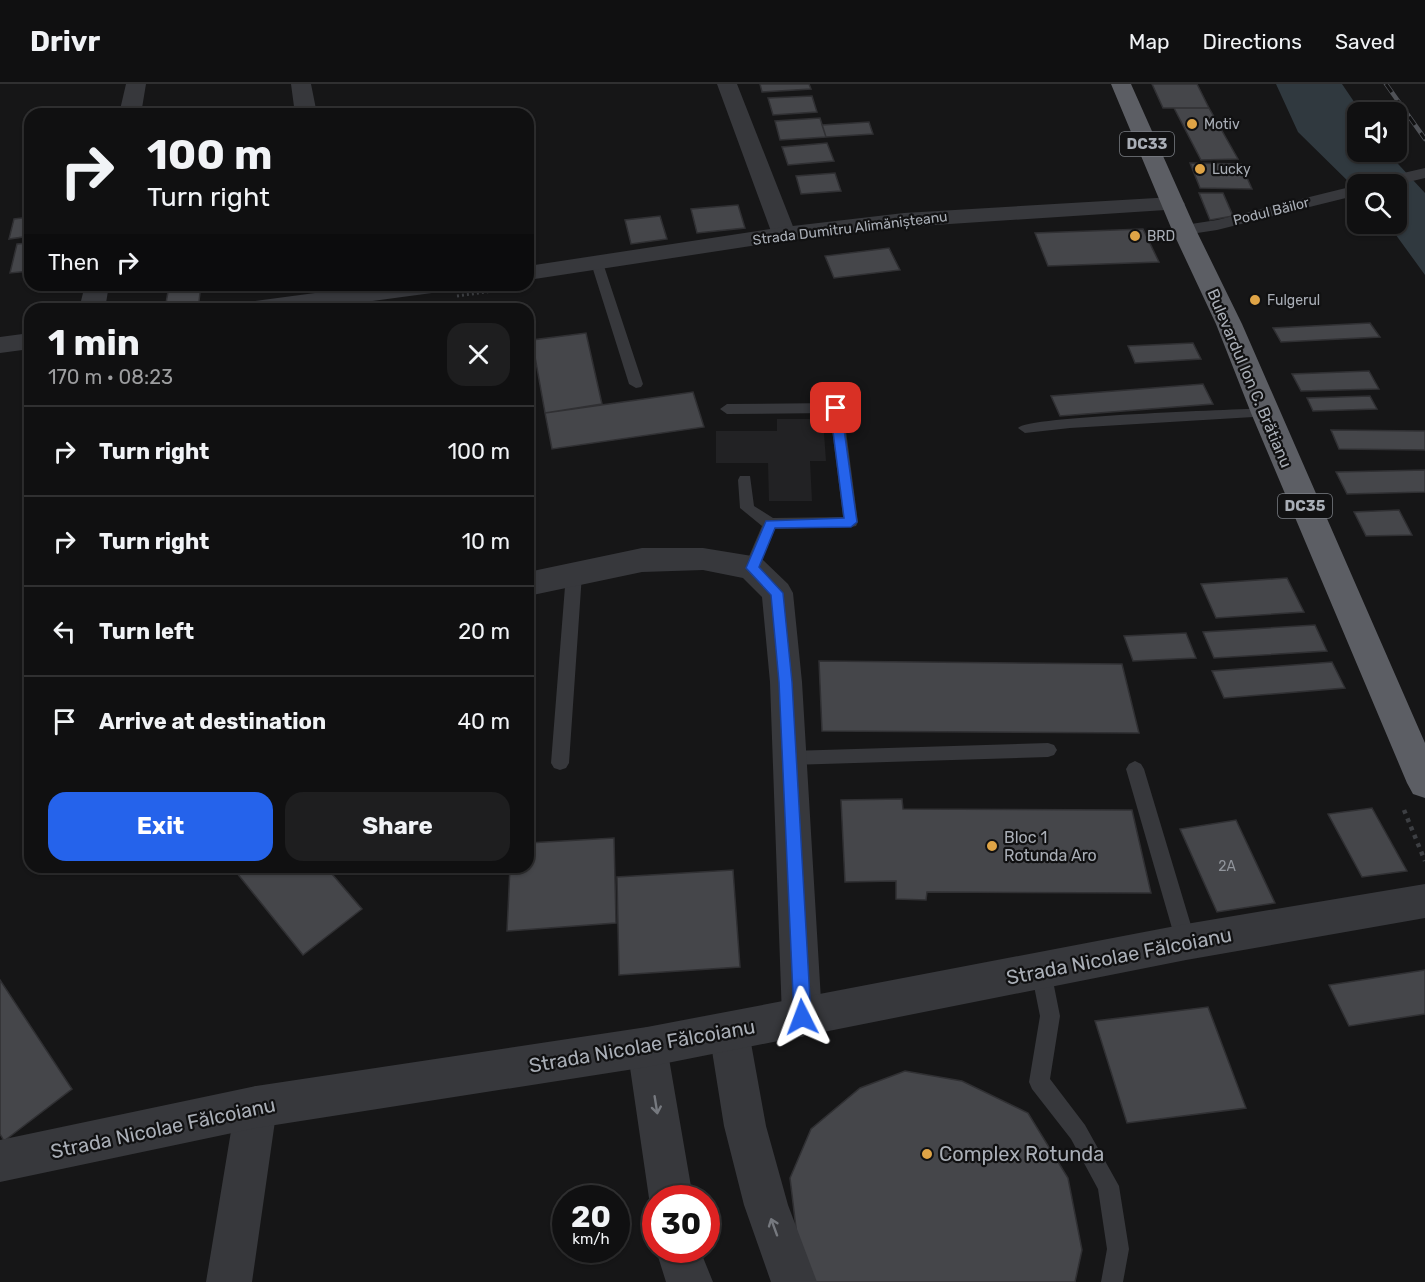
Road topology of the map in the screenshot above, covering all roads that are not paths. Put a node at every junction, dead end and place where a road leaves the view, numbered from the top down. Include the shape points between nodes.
1 (136, 84) edge
2 (301, 84) edge
3 (728, 84) edge
4 (1121, 84) edge
5 (131, 108) edge
6 (305, 108) edge
7 (1425, 173) edge
8 (1407, 177) edge
9 (1347, 193) edge
10 (1179, 217) junction
11 (784, 234) junction
12 (597, 263) junction
13 (534, 272) edge
14 (339, 291) edge
15 (298, 303) edge
16 (24, 342) edge
17 (0, 345) edge
18 (636, 384) dead end
19 (727, 409) dead end
20 (1265, 413) junction
21 (1025, 428) dead end
22 (745, 480) dead end
23 (770, 524) junction
24 (752, 568) junction
25 (574, 574) junction
26 (534, 583) edge
27 (1048, 750) dead end
28 (790, 758) junction
29 (560, 763) dead end
30 (1135, 769) dead end
31 (1425, 783) edge
32 (1425, 901) edge
33 (1186, 942) junction
34 (1041, 971) junction
35 (802, 1017) junction
36 (729, 1032) junction
37 (647, 1047) junction
38 (256, 1107) junction
39 (0, 1161) edge
40 (668, 1185) edge
41 (680, 1263) edge
42 (229, 1282) edge
43 (690, 1282) edge
44 (794, 1282) edge
45 (1112, 1282) edge

1 - 5 street
2 - 6 street
3 - 11 street
4 - 10 highway, DC33
7 - 8 street
9 - 10 street, Podul Băilor via 1217,225
10 - 11 street, Strada Dumitru Alimănișteanu via 927,218
10 - 20 highway, Bulevardul Ion C. Brătianu / DC35
11 - 12 street, Strada Dumitru Alimănișteanu
12 - 13 street, Strada Dumitru Alimănișteanu
12 - 18 lane
14 - 15 street
16 - 17 street
19 - 23 lane via 836,408 851,522
20 - 21 lane
20 - 31 highway, Bulevardul Ion C. Brătianu / DC35
22 - 23 lane via 747,508
23 - 24 lane
24 - 25 street via 703,559 642,560
24 - 28 street via 777,593
25 - 26 street
25 - 29 lane
27 - 28 lane
28 - 35 street
30 - 33 lane
32 - 33 street, Strada Nicolae Fălcoianu
33 - 34 street, Strada Nicolae Fălcoianu
34 - 35 street, Strada Nicolae Fălcoianu
34 - 45 lane via 1050,1016 1039,1082 1078,1132 1108,1186 1118,1249
35 - 36 street, Strada Nicolae Fălcoianu
36 - 37 street, Strada Nicolae Fălcoianu
44 -> 36 street via 766,1206 745,1126
37 - 38 street, Strada Nicolae Fălcoianu
37 -> 40 street
38 - 39 street, Strada Nicolae Fălcoianu
38 - 42 street
41 - 43 street

